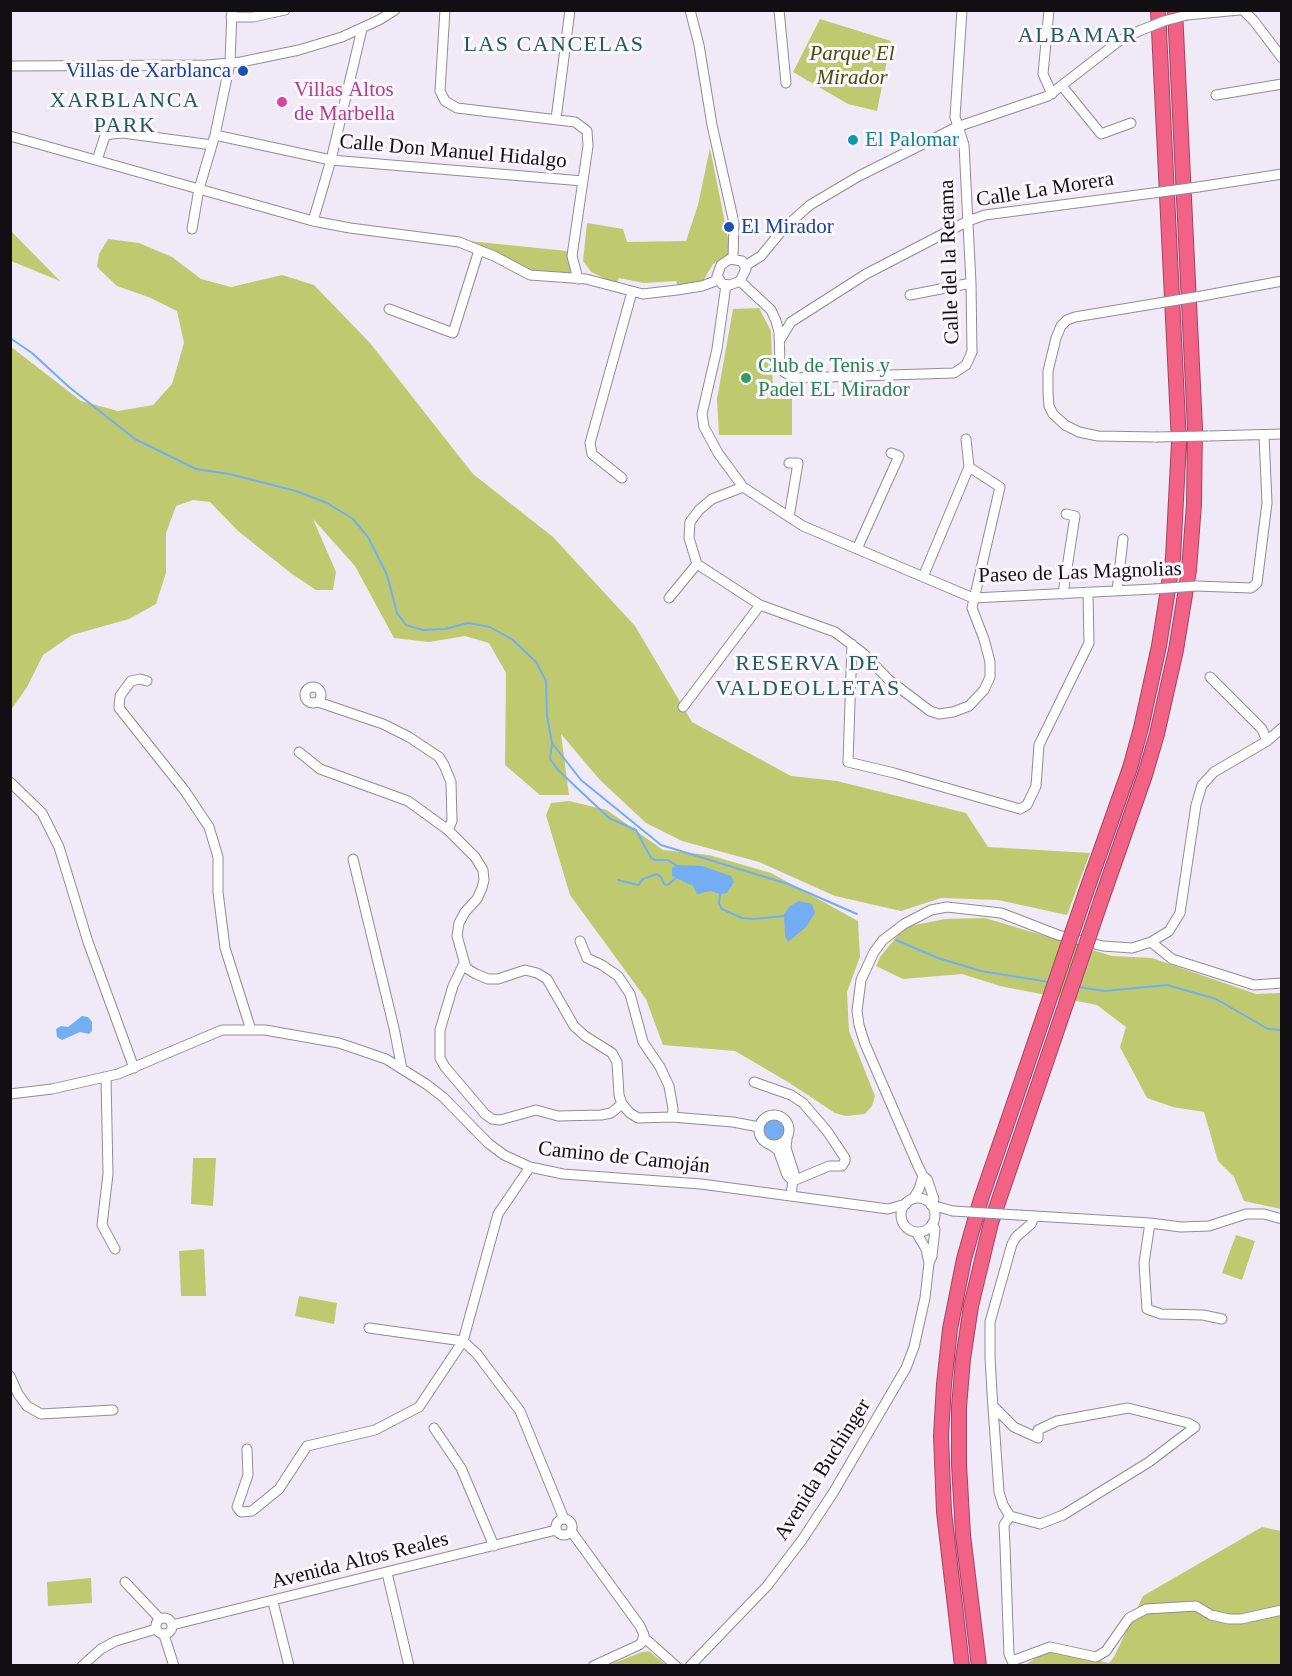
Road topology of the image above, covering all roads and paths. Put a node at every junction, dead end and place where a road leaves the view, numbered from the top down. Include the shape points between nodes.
1 (285, 10) edge
2 (395, 10) edge
3 (445, 10) edge
4 (570, 10) edge
5 (690, 10) edge
6 (779, 10) edge
7 (962, 10) edge
8 (1049, 10) edge
9 (1158, 10) edge
10 (1241, 10) edge
11 (1181, 13) edge
12 (232, 14) edge
13 (362, 29) junction
14 (1281, 58) edge
15 (230, 63) junction
16 (10, 66) edge
17 (786, 83) dead end
18 (1281, 84) edge
19 (1062, 86) junction
20 (1052, 94) junction
21 (1216, 95) dead end
22 (556, 119) junction
23 (1131, 123) dead end
24 (957, 127) junction
25 (10, 136) edge
26 (213, 140) junction
27 (97, 160) junction
28 (332, 160) junction
29 (1281, 174) edge
30 (583, 181) junction
31 (199, 189) junction
32 (313, 221) junction
33 (968, 221) junction
34 (192, 229) dead end
35 (479, 250) junction
36 (734, 259) junction
37 (746, 266) junction
38 (578, 279) junction
39 (740, 280) junction
40 (1281, 281) edge
41 (722, 282) junction
42 (971, 283) junction
43 (632, 292) junction
44 (909, 295) dead end
45 (389, 309) dead end
46 (771, 310) junction
47 (791, 322) junction
48 (780, 339) junction
49 (1281, 434) edge
50 (1264, 435) junction
51 (966, 439) dead end
52 (891, 453) dead end
53 (789, 463) dead end
54 (969, 467) junction
55 (622, 478) dead end
56 (743, 487) junction
57 (1066, 514) dead end
58 (789, 517) junction
59 (1123, 539) dead end
60 (857, 549) junction
61 (697, 564) junction
62 (923, 577) junction
63 (1117, 591) junction
64 (1088, 592) junction
65 (1063, 594) junction
66 (669, 598) dead end
67 (973, 598) junction
68 (760, 605) junction
69 (852, 644) junction
70 (1210, 677) dead end
71 (147, 681) dead end
72 (318, 702) dead end
73 (683, 707) dead end
74 (1281, 728) edge
75 (1267, 741) junction
76 (299, 752) dead end
77 (10, 782) edge
78 (448, 830) junction
79 (353, 859) dead end
80 (580, 941) dead end
81 (1151, 942) junction
82 (464, 963) junction
83 (1281, 983) edge
84 (251, 1030) junction
85 (134, 1068) junction
86 (402, 1069) junction
87 (106, 1077) junction
88 (754, 1083) dead end
89 (10, 1094) edge
90 (622, 1104) junction
91 (672, 1118) junction
92 (759, 1127) junction
93 (787, 1139) junction
94 (771, 1145) junction
95 (530, 1167) junction
96 (923, 1176) junction
97 (793, 1181) junction
98 (791, 1195) junction
99 (909, 1201) junction
100 (931, 1205) junction
101 (888, 1209) junction
102 (953, 1211) junction
103 (1035, 1216) junction
104 (902, 1219) junction
105 (1281, 1219) edge
106 (933, 1222) junction
107 (1150, 1223) junction
108 (916, 1232) junction
109 (115, 1249) dead end
110 (929, 1263) junction
111 (1222, 1319) dead end
112 (369, 1328) dead end
113 (463, 1341) junction
114 (10, 1376) edge
115 (993, 1406) junction
116 (113, 1410) dead end
117 (1174, 1420) junction
118 (434, 1428) dead end
119 (1180, 1438) junction
120 (248, 1449) dead end
121 (1010, 1516) junction
122 (564, 1519) junction
123 (556, 1530) junction
124 (571, 1531) junction
125 (494, 1546) junction
126 (387, 1573) junction
127 (125, 1582) dead end
128 (273, 1602) junction
129 (1281, 1610) edge
130 (160, 1619) junction
131 (172, 1625) junction
132 (156, 1629) junction
133 (165, 1635) junction
134 (643, 1639) junction
135 (82, 1665) edge
136 (174, 1665) edge
137 (289, 1665) edge
138 (410, 1665) edge
139 (593, 1665) edge
140 (676, 1665) edge
141 (690, 1665) edge
142 (962, 1665) edge
143 (979, 1665) edge

1 - 12 street via 253,17
2 - 13 street
3 - 22 street via 440,91 446,101 457,108
4 - 22 street
5 - 36 street via 734,223
6 - 17 street
7 - 24 street, Calle del la Retama
8 - 20 street via 1043,74
9 - 142 highway, bridge via 1179,419 1173,558 1160,646 1130,768 981,1199 950,1329 941,1436 944,1512
10 - 11 street
10 - 14 street
11 - 19 street, bridge via 1119,41
11 - 143 highway, bridge via 1195,428 1189,570 1176,650 1145,775 991,1223 971,1306 959,1407 959,1464 963,1535
12 - 15 street
13 - 15 street via 300,50
13 - 28 street
15 - 16 street
15 - 26 street
18 - 21 street
19 - 20 street
19 - 23 street via 1101,134
20 - 24 street
22 - 30 street via 575,122 587,131
24 - 33 street, Calle del la Retama via 964,145
24 - 37 street via 810,205 761,256
25 - 27 street
26 - 27 street, Calle Don Manuel Hidalgo via 111,134 105,136
26 - 28 street, Calle Don Manuel Hidalgo
26 - 31 street
27 - 31 street
28 - 30 street, Calle Don Manuel Hidalgo
28 - 32 street
29 - 33 street, Calle La Morera, bridge via 985,215
30 - 38 street via 572,256
31 - 32 street
31 - 34 street
32 - 35 street via 459,242
33 - 42 street, Calle del la Retama
33 - 47 street, Calle La Morera via 866,274
35 - 38 street via 530,275
35 - 45 street via 453,333
36 - 37 street
36 - 41 street via 726,260 717,272
37 - 39 street
38 - 43 street
39 - 41 street via 734,284
39 - 46 street
40 - 50 street, bridge via 1067,320 1056,338 1048,371 1049,406 1057,419 1079,432 1156,437
41 - 43 street via 643,294
41 - 56 street, Paseo de Las Magnolias via 717,349 702,414 704,427 718,453
42 - 44 street
42 - 48 street, Calle del la Retama via 972,352 966,365 954,373 794,378 780,364
43 - 55 street via 590,443 592,454
46 - 47 street
46 - 48 street
47 - 48 street, Calle La Morera
49 - 50 street
50 - 63 street, Paseo de Las Magnolias, bridge via 1267,503 1257,583 1251,588 1196,586
51 - 54 street
52 - 60 street via 899,456
53 - 58 street via 798,463
54 - 62 street
54 - 67 street via 1000,487
56 - 58 street, Paseo de Las Magnolias
56 - 61 street via 712,499 690,522 689,538
57 - 65 street via 1075,516
58 - 60 street, Paseo de Las Magnolias
59 - 63 street
60 - 62 street, Paseo de Las Magnolias
61 - 66 street
61 - 68 street
62 - 67 street, Paseo de Las Magnolias
63 - 64 street, Paseo de Las Magnolias
64 - 65 street, Paseo de Las Magnolias
64 - 69 street via 1089,643 1039,745 1036,786 1027,805 1020,809 848,762
65 - 67 street, Paseo de Las Magnolias
67 - 69 street via 972,608 990,662 990,677 969,706 939,714 930,711 889,680
68 - 69 street via 835,632
68 - 73 street
70 - 75 street via 1262,729
71 - 84 street via 131,681 120,696 119,708 209,827 218,857 225,948
72 - 78 street via 383,724 439,757 452,782 452,821
74 - 75 street
75 - 81 street via 1214,772 1202,784 1179,913 1168,931
76 - 78 street via 320,769 408,801
77 - 85 street via 42,813 59,847 88,942
78 - 82 street via 483,870 482,888 459,923 457,936
79 - 86 street
80 - 91 street via 587,958 618,976 630,994 643,1042 669,1086
81 - 83 street via 1164,954 1182,962 1254,985
81 - 96 street via 1132,948 1103,946 1058,935 1001,912 947,907 916,916 883,939 861,980 859,1025
82 - 90 street via 466,968 488,979 525,970 547,979 574,1026 612,1053 617,1062
82 - 90 street via 440,1030 440,1058 485,1114 500,1120 536,1110 572,1117 601,1115
84 - 85 street, Camino de Camoján via 222,1030
84 - 86 street, Camino de Camoján via 339,1043 386,1059
85 - 87 street, Camino de Camoján
86 - 95 street, Camino de Camoján via 443,1097 488,1143
87 - 89 street, Camino de Camoján
87 - 109 street via 108,1174 102,1225
88 - 97 street via 803,1103 844,1158 842,1166 829,1166
90 - 91 street via 638,1118
91 - 92 street
92 - 93 street via 769,1115 782,1116 789,1126
92 - 94 street via 761,1137
93 - 94 street
93 - 97 street
94 - 97 street via 778,1150
95 - 98 street, Camino de Camoján via 563,1174
95 - 113 street via 498,1214
96 - 99 street
96 - 100 street via 933,1194
97 - 98 street
98 - 101 street, Camino de Camoján
99 - 100 street via 921,1199
99 - 101 street, Camino de Camoján
99 - 104 street
100 - 102 street
100 - 106 street via 935,1213
101 - 104 street, Camino de Camoján
102 - 103 street, bridge
102 - 106 street
103 - 107 street
103 - 115 street via 1012,1244 992,1311
104 - 108 street via 905,1226
105 - 107 street via 1246,1214 1209,1226
106 - 108 street via 927,1230
106 - 110 street, Avenida Buchinger
107 - 111 street via 1144,1263 1147,1309 1161,1314 1203,1314
108 - 110 street, Avenida Buchinger
110 - 141 street, Avenida Buchinger via 914,1347 884,1407 802,1540 767,1586
112 - 113 street
113 - 120 street via 419,1407 375,1430 307,1446 279,1489 252,1511 241,1512 237,1507 248,1475
113 - 122 street via 520,1411
114 - 116 street via 27,1406 41,1414
115 - 117 street via 1014,1427 1038,1438 1038,1430 1057,1421 1128,1408
115 - 121 street via 999,1492
117 - 119 street
117 - 119 street via 1195,1427
118 - 125 street via 461,1468
119 - 121 street via 1149,1462 1063,1515 1040,1524
121 - 129 street via 1004,1525 1012,1661 1050,1647 1096,1657 1106,1651 1129,1618 1146,1609 1196,1606 1229,1619
122 - 123 street via 556,1524
122 - 124 street via 570,1522
123 - 124 street via 564,1536
123 - 125 street, Avenida Altos Reales
124 - 134 street via 640,1626
125 - 126 street, Avenida Altos Reales
126 - 128 street, Avenida Altos Reales
126 - 138 street
127 - 130 street
128 - 131 street, Avenida Altos Reales
128 - 137 street
130 - 131 street via 168,1619
130 - 132 street
131 - 133 street
132 - 133 street
132 - 135 street via 116,1641
133 - 136 street
134 - 139 street via 639,1645
134 - 140 street

